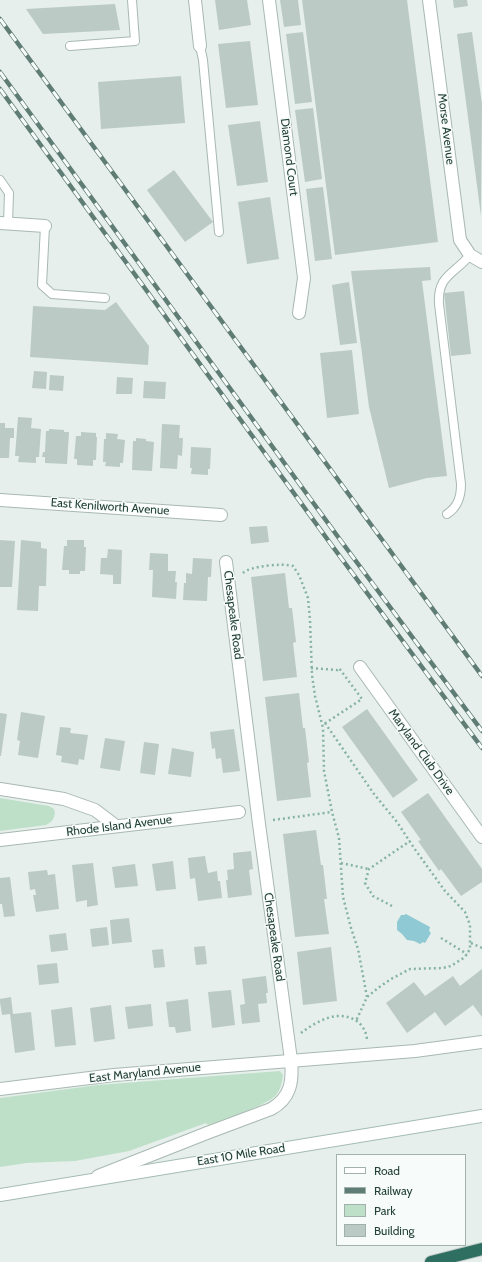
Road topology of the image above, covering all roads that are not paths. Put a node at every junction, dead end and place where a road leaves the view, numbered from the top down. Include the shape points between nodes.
1 (132, 0) edge
2 (195, 0) edge
3 (269, 0) edge
4 (429, 0) edge
5 (70, 46) dead end
6 (200, 46) joint
7 (0, 180) edge
8 (4, 223) edge
9 (45, 226) joint
10 (219, 232) dead end
11 (470, 255) junction
12 (482, 262) edge
13 (105, 298) dead end
14 (299, 313) dead end
15 (0, 500) edge
16 (447, 514) dead end
17 (220, 515) dead end
18 (226, 562) dead end
19 (360, 667) dead end
20 (0, 789) edge
21 (239, 812) dead end
22 (116, 826) junction
23 (482, 837) edge
24 (0, 840) edge
25 (482, 1042) edge
26 (291, 1060) junction
27 (0, 1089) edge
28 (482, 1116) edge
29 (89, 1180) junction
30 (0, 1195) edge
31 (482, 1249) edge
32 (431, 1262) edge

1 - 5 lane via 135,41
2 - 6 street
3 - 14 street, Diamond Court via 304,278
4 - 11 street, Morse Avenue via 460,240
6 - 10 lane
7 - 8 lane via 10,193
8 - 9 street
9 - 13 lane via 42,285 52,294
11 - 12 street
11 - 16 lane via 445,280 439,292 462,484 461,494 454,509
15 - 17 street, East Kenilworth Avenue
18 - 26 street, Chesapeake Road
19 - 23 street, Maryland Club Drive
20 - 22 street via 64,799 94,810
21 - 22 street, Rhode Island Avenue
22 - 24 street, Rhode Island Avenue
25 - 26 street via 415,1051
26 - 27 street, East Maryland Avenue via 114,1075
26 - 29 street, Chesapeake Road via 290,1086 279,1105
28 - 29 street, East 10 Mile Road
29 - 30 street, East 10 Mile Road
31 - 32 highway

